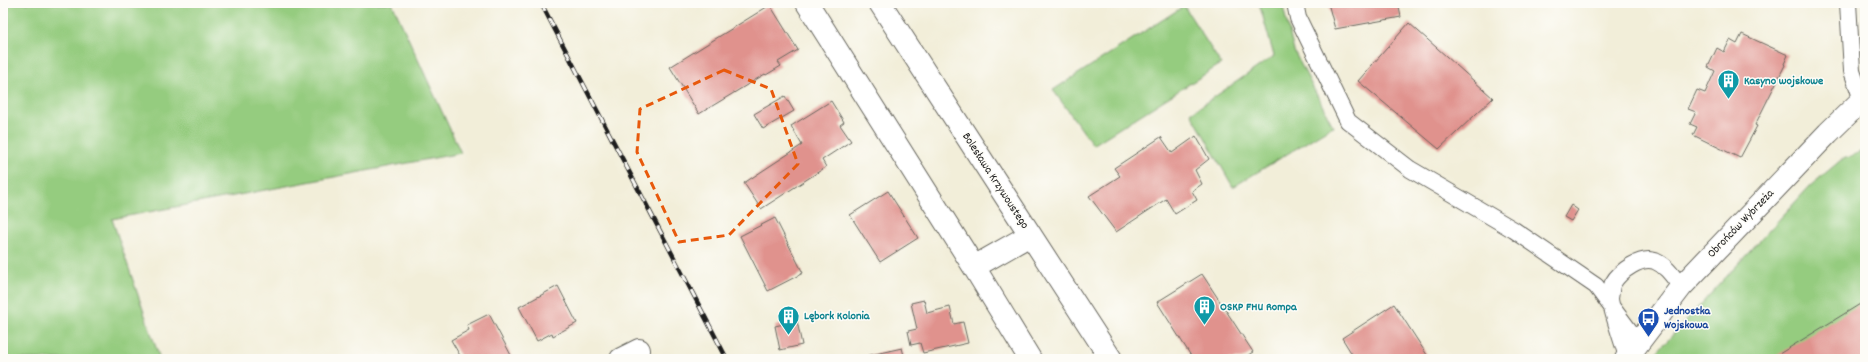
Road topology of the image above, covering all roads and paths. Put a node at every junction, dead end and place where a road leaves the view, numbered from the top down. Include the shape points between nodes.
1 (807, 3) edge
2 (880, 3) edge
3 (1295, 3) edge
4 (1848, 3) edge
5 (1863, 102) edge
6 (1030, 235) junction
7 (974, 267) junction
8 (1681, 287) junction
9 (1613, 307) junction
10 (1630, 354) edge
11 (1030, 359) edge
12 (1111, 359) edge

1 - 7 street
2 - 6 street, Bolesława Krzywoustego
3 - 9 lane via 1298,18 1348,121 1410,169 1514,230 1596,286
4 - 5 lane via 1852,71
5 - 8 street, Obrońców Wybrzeża via 1828,133
6 - 7 street
6 - 12 street, Bolesława Krzywoustego
7 - 11 street
8 - 9 lane via 1668,270 1656,262 1639,262 1626,268 1613,283 1610,299
8 - 10 street, Obrońców Wybrzeża
9 - 10 lane

